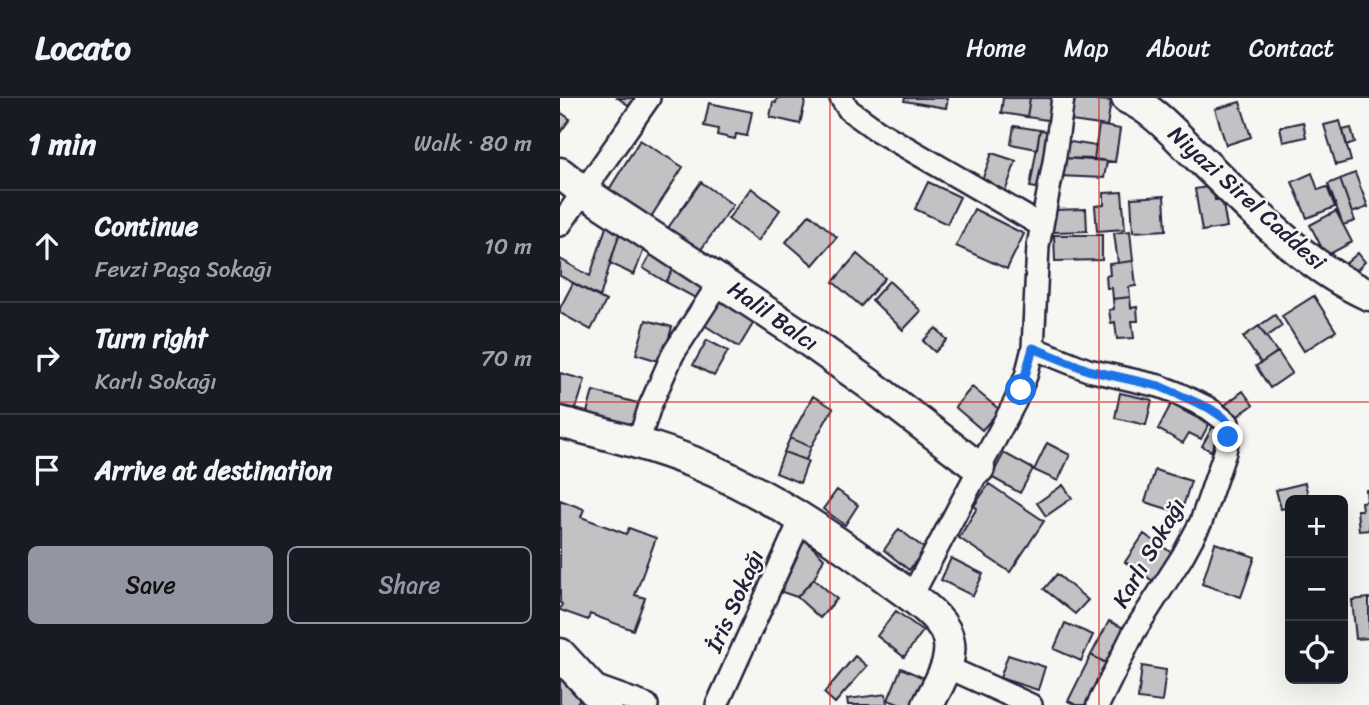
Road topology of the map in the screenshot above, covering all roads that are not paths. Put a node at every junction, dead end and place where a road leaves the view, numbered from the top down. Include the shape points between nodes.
1 (649, 98) edge
2 (841, 98) edge
3 (1063, 98) edge
4 (1127, 98) edge
5 (1162, 111) edge
6 (560, 173) edge
7 (583, 191) junction
8 (560, 225) edge
9 (1042, 226) junction
10 (721, 280) junction
11 (1369, 295) edge
12 (1033, 348) junction
13 (561, 425) edge
14 (638, 443) junction
15 (979, 468) junction
16 (801, 519) junction
17 (911, 597) junction
18 (560, 654) edge
19 (947, 667) junction
20 (598, 695) edge
21 (1008, 700) edge
22 (647, 705) edge
23 (717, 705) edge
24 (928, 705) edge
25 (1031, 705) edge
26 (1098, 705) edge

1 - 7 street
2 - 9 street via 849,110 878,131
3 - 9 street
4 - 5 street, Niyazi Sirel Caddesi via 1150,111
5 - 11 street, Niyazi Sirel Caddesi via 1253,210 1335,277
6 - 7 street, Halil Balcı
7 - 8 street
7 - 10 street, Halil Balcı
9 - 12 street
10 - 14 street via 673,354
10 - 15 street, Halil Balcı
12 - 15 street via 1021,390
12 - 26 street, Karlı Sokağı via 1088,370 1167,389 1209,408 1228,423 1225,452 1200,522 1134,632
13 - 14 street
14 - 16 street via 718,473
15 - 17 street
16 - 17 street
16 - 23 street, İris Sokağı
17 - 19 street via 947,635
18 - 20 street
19 - 21 street
19 - 24 street
20 - 22 street
21 - 25 street

